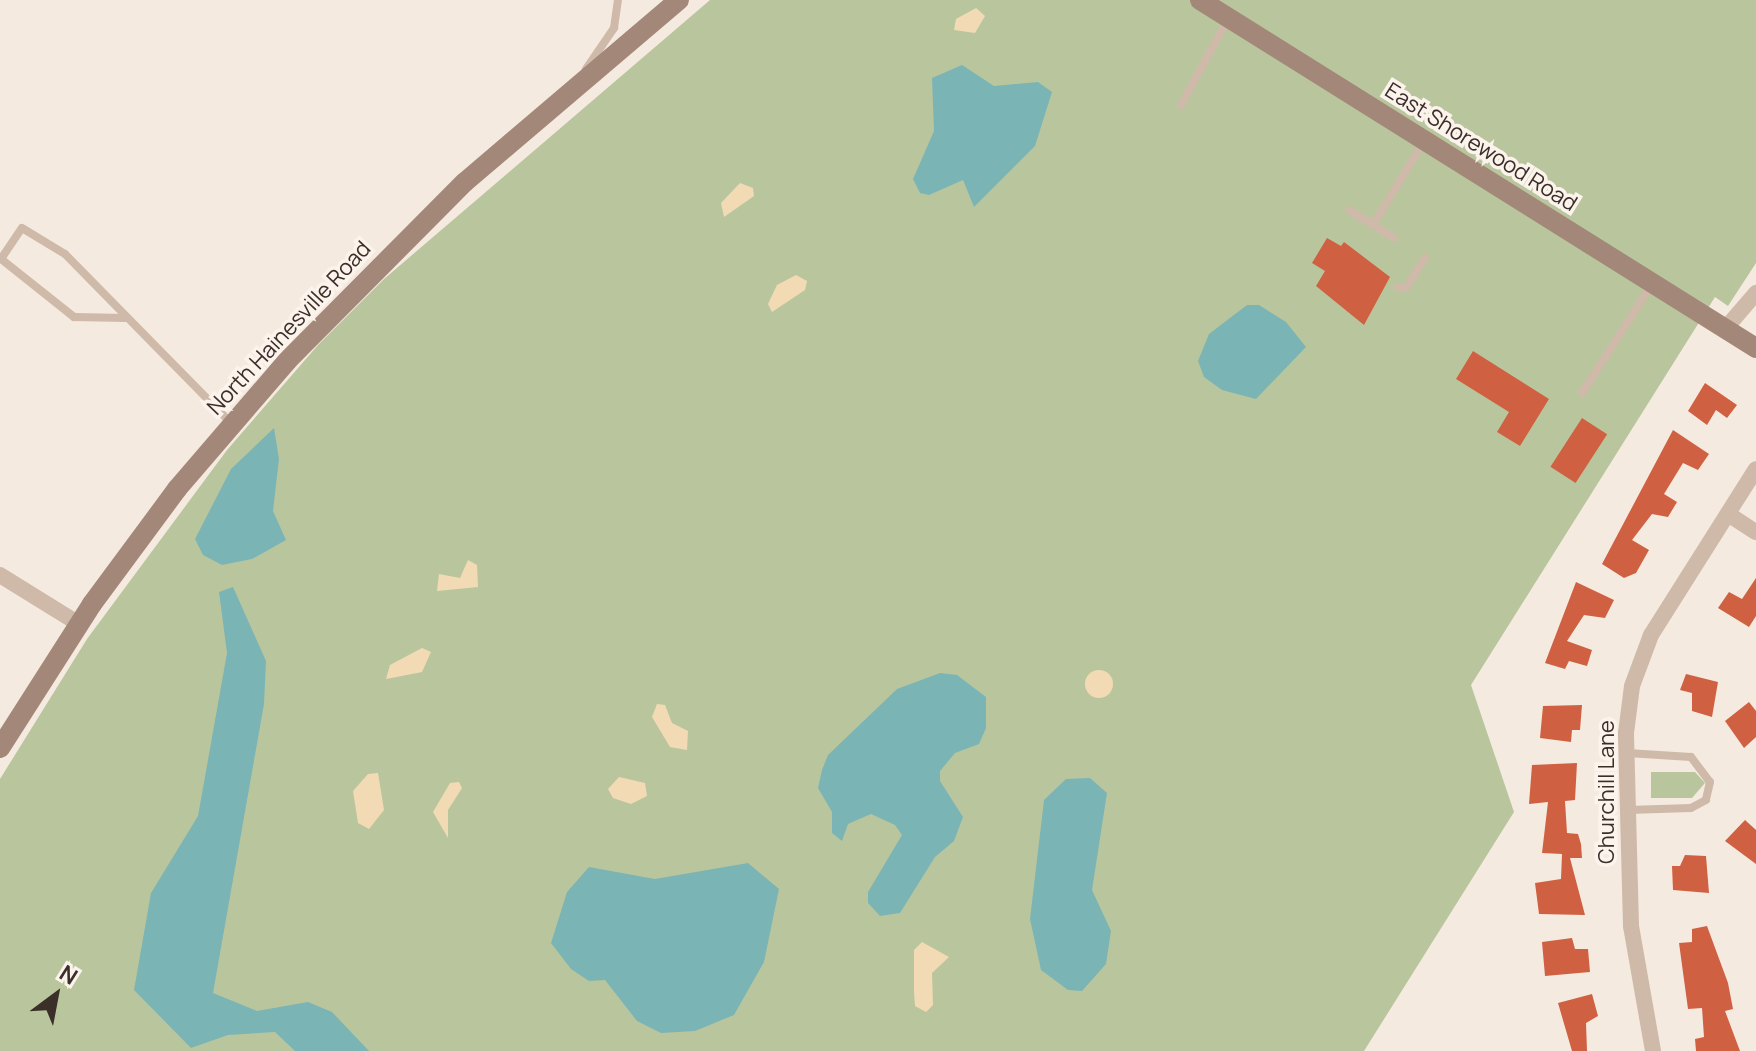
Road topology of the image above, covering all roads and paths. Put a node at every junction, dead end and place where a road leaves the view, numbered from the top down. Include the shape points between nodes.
1 (618, 0) edge
2 (679, 0) edge
3 (1200, 0) edge
4 (1229, 18) junction
5 (569, 94) junction
6 (1181, 105) dead end
7 (1425, 141) junction
8 (1349, 210) dead end
9 (1373, 225) junction
10 (1394, 238) dead end
11 (1425, 257) dead end
12 (1652, 283) junction
13 (1397, 287) dead end
14 (1756, 293) edge
15 (126, 318) junction
16 (1730, 332) junction
17 (1756, 348) edge
18 (1582, 393) dead end
19 (232, 424) junction
20 (1756, 469) edge
21 (1728, 514) junction
22 (1756, 532) edge
23 (0, 575) edge
24 (79, 624) junction
25 (0, 748) edge
26 (1627, 753) junction
27 (1628, 810) junction
28 (1653, 1051) edge

1 - 5 lane via 614,28
2 - 5 main road, North Hainesville Road
3 - 4 main road, East Shorewood Road
4 - 6 lane
4 - 7 main road, East Shorewood Road
5 - 19 main road, North Hainesville Road via 371,272
7 - 9 lane
7 - 12 main road, East Shorewood Road
8 - 9 lane
9 - 10 lane
11 - 13 lane via 1406,288
12 - 16 main road, East Shorewood Road
12 - 18 lane
14 - 16 street
15 - 15 lane via 65,254 29,228 22,228 1,259 74,317
15 - 19 lane
16 - 17 main road, East Shorewood Road
19 - 24 main road, North Hainesville Road
20 - 21 street, Churchill Lane
21 - 22 street
21 - 26 street, Churchill Lane via 1639,662
23 - 24 street
24 - 25 main road, North Hainesville Road
26 - 27 street, Churchill Lane
26 - 27 lane via 1691,757 1710,782 1706,800 1691,808
27 - 28 street, Churchill Lane via 1631,926

